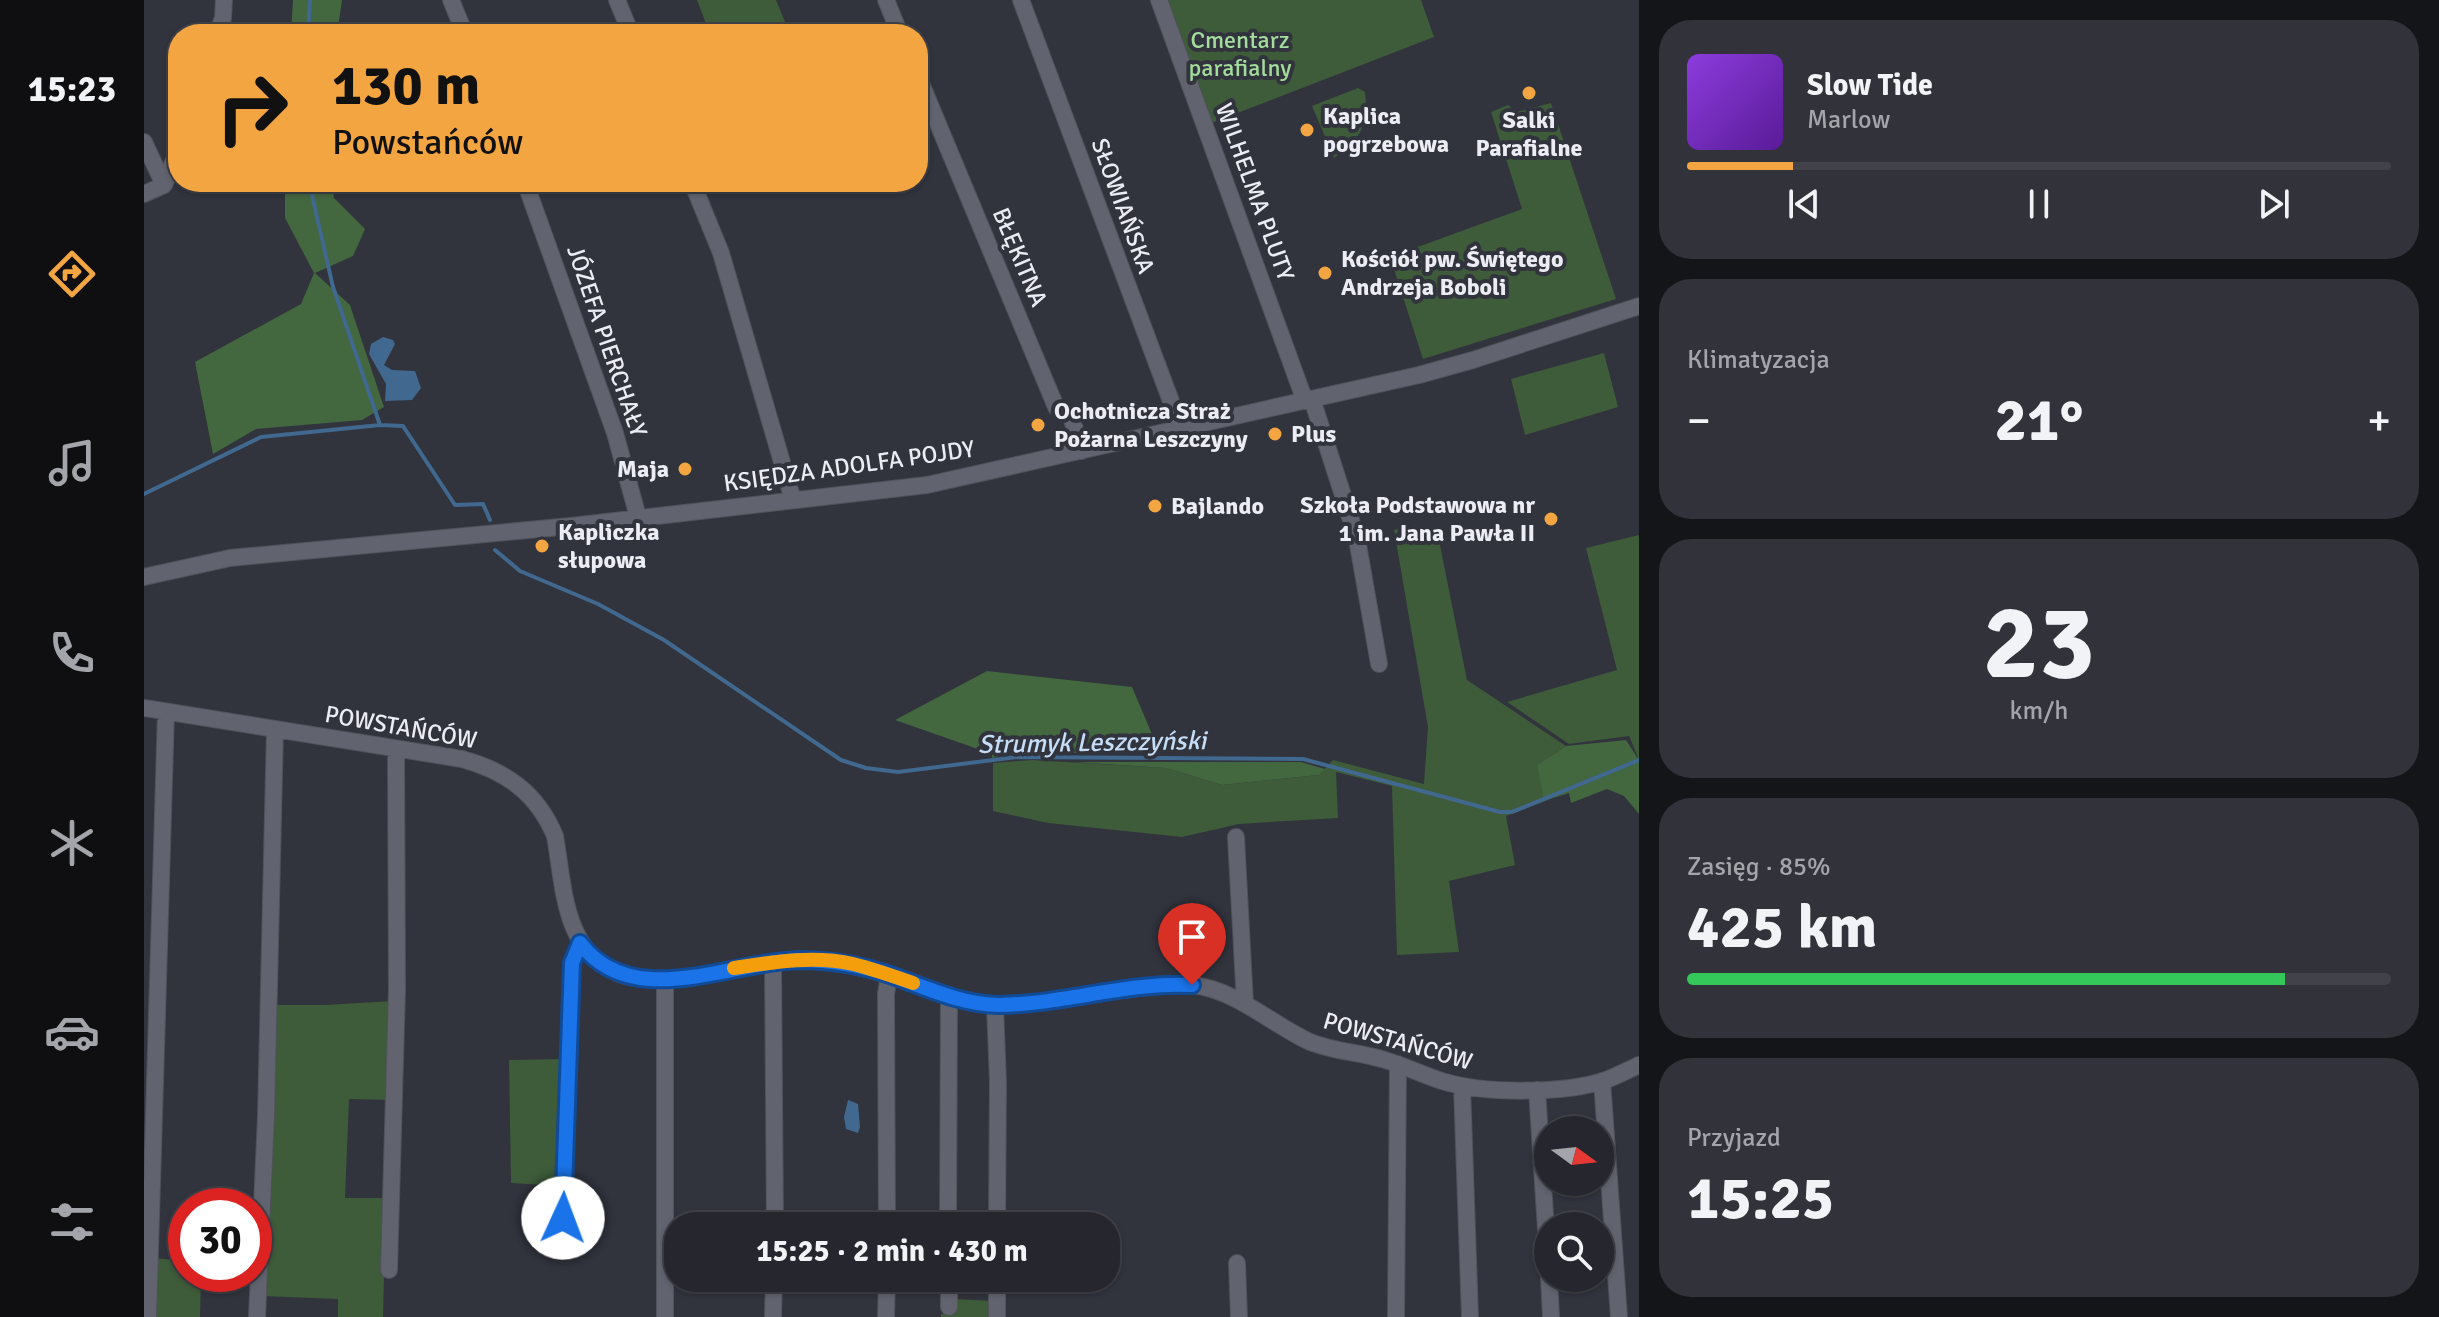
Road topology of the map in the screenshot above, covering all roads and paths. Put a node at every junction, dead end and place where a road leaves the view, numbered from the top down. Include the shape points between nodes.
1 (224, 0) edge
2 (451, 0) edge
3 (617, 0) edge
4 (886, 0) edge
5 (1021, 0) edge
6 (1159, 0) edge
7 (221, 24) edge
8 (461, 24) edge
9 (627, 24) edge
10 (896, 24) edge
11 (928, 100) edge
12 (144, 142) edge
13 (168, 175) edge
14 (164, 185) junction
15 (529, 192) edge
16 (696, 192) edge
17 (144, 194) edge
18 (1639, 306) edge
19 (1309, 400) junction
20 (1181, 428) junction
21 (1082, 451) junction
22 (793, 500) junction
23 (638, 517) junction
24 (145, 574) edge
25 (1379, 664) dead end
26 (144, 708) edge
27 (166, 712) junction
28 (275, 729) junction
29 (396, 749) junction
30 (1236, 837) dead end
31 (580, 943) junction
32 (773, 962) junction
33 (889, 975) junction
34 (665, 979) junction
35 (949, 995) junction
36 (1245, 1004) junction
37 (995, 1005) junction
38 (1398, 1064) junction
39 (1639, 1065) edge
40 (1602, 1081) junction
41 (1462, 1086) junction
42 (1537, 1090) junction
43 (775, 1212) edge
44 (887, 1212) edge
45 (948, 1212) edge
46 (997, 1212) edge
47 (1545, 1212) edge
48 (562, 1250) dead end
49 (1237, 1263) dead end
50 (389, 1270) dead end
51 (774, 1292) edge
52 (887, 1292) edge
53 (949, 1292) edge
54 (997, 1292) edge
55 (1550, 1292) edge
56 (949, 1307) dead end
57 (148, 1317) edge
58 (257, 1317) edge
59 (665, 1317) edge
60 (773, 1317) edge
61 (886, 1317) edge
62 (997, 1317) edge
63 (1239, 1317) edge
64 (1396, 1317) edge
65 (1470, 1317) edge
66 (1551, 1317) edge
67 (1619, 1317) edge

1 - 7 street
2 - 8 street
3 - 9 street
4 - 10 street
5 - 20 street, SŁOWIAŃSKA
6 - 19 street, WILHELMA PLUTY
11 - 21 street, BŁĘKITNA via 1056,407 1071,417
12 - 14 street
13 - 14 street
14 - 17 street
15 - 23 street, JÓZEFA PIERCHAŁY via 611,420
16 - 22 street via 721,253
18 - 19 street, KSIĘDZA ADOLFA POJDY via 1460,364
19 - 20 street, KSIĘDZA ADOLFA POJDY
19 - 25 street, WILHELMA PLUTY via 1357,539
20 - 21 street, KSIĘDZA ADOLFA POJDY
21 - 22 street, KSIĘDZA ADOLFA POJDY via 927,485
22 - 23 street, KSIĘDZA ADOLFA POJDY
23 - 24 street, KSIĘDZA ADOLFA POJDY via 230,558
26 - 27 street, POWSTAŃCÓW
27 - 28 street, POWSTAŃCÓW
27 - 57 street
28 - 29 street, POWSTAŃCÓW
28 - 58 street
29 - 31 street, POWSTAŃCÓW via 479,764 504,775 530,797 555,836 571,925
29 - 50 street via 397,989
30 - 36 street
31 - 34 street, POWSTAŃCÓW via 614,972
31 - 48 street via 572,963
32 - 33 street, POWSTAŃCÓW via 836,961
32 - 34 street, POWSTAŃCÓW
32 - 43 street
33 - 35 street, POWSTAŃCÓW
33 - 44 street
34 - 59 street
35 - 37 street, POWSTAŃCÓW
35 - 45 street
36 - 37 street, POWSTAŃCÓW via 1207,988 1176,984
36 - 38 street, POWSTAŃCÓW via 1317,1045
37 - 46 street
38 - 41 street, POWSTAŃCÓW
38 - 64 street
39 - 40 street, POWSTAŃCÓW
40 - 42 street, POWSTAŃCÓW
40 - 67 street
41 - 42 street, POWSTAŃCÓW
41 - 65 street
42 - 47 street
49 - 63 street
51 - 60 street
52 - 61 street
53 - 56 street
54 - 62 street
55 - 66 street

